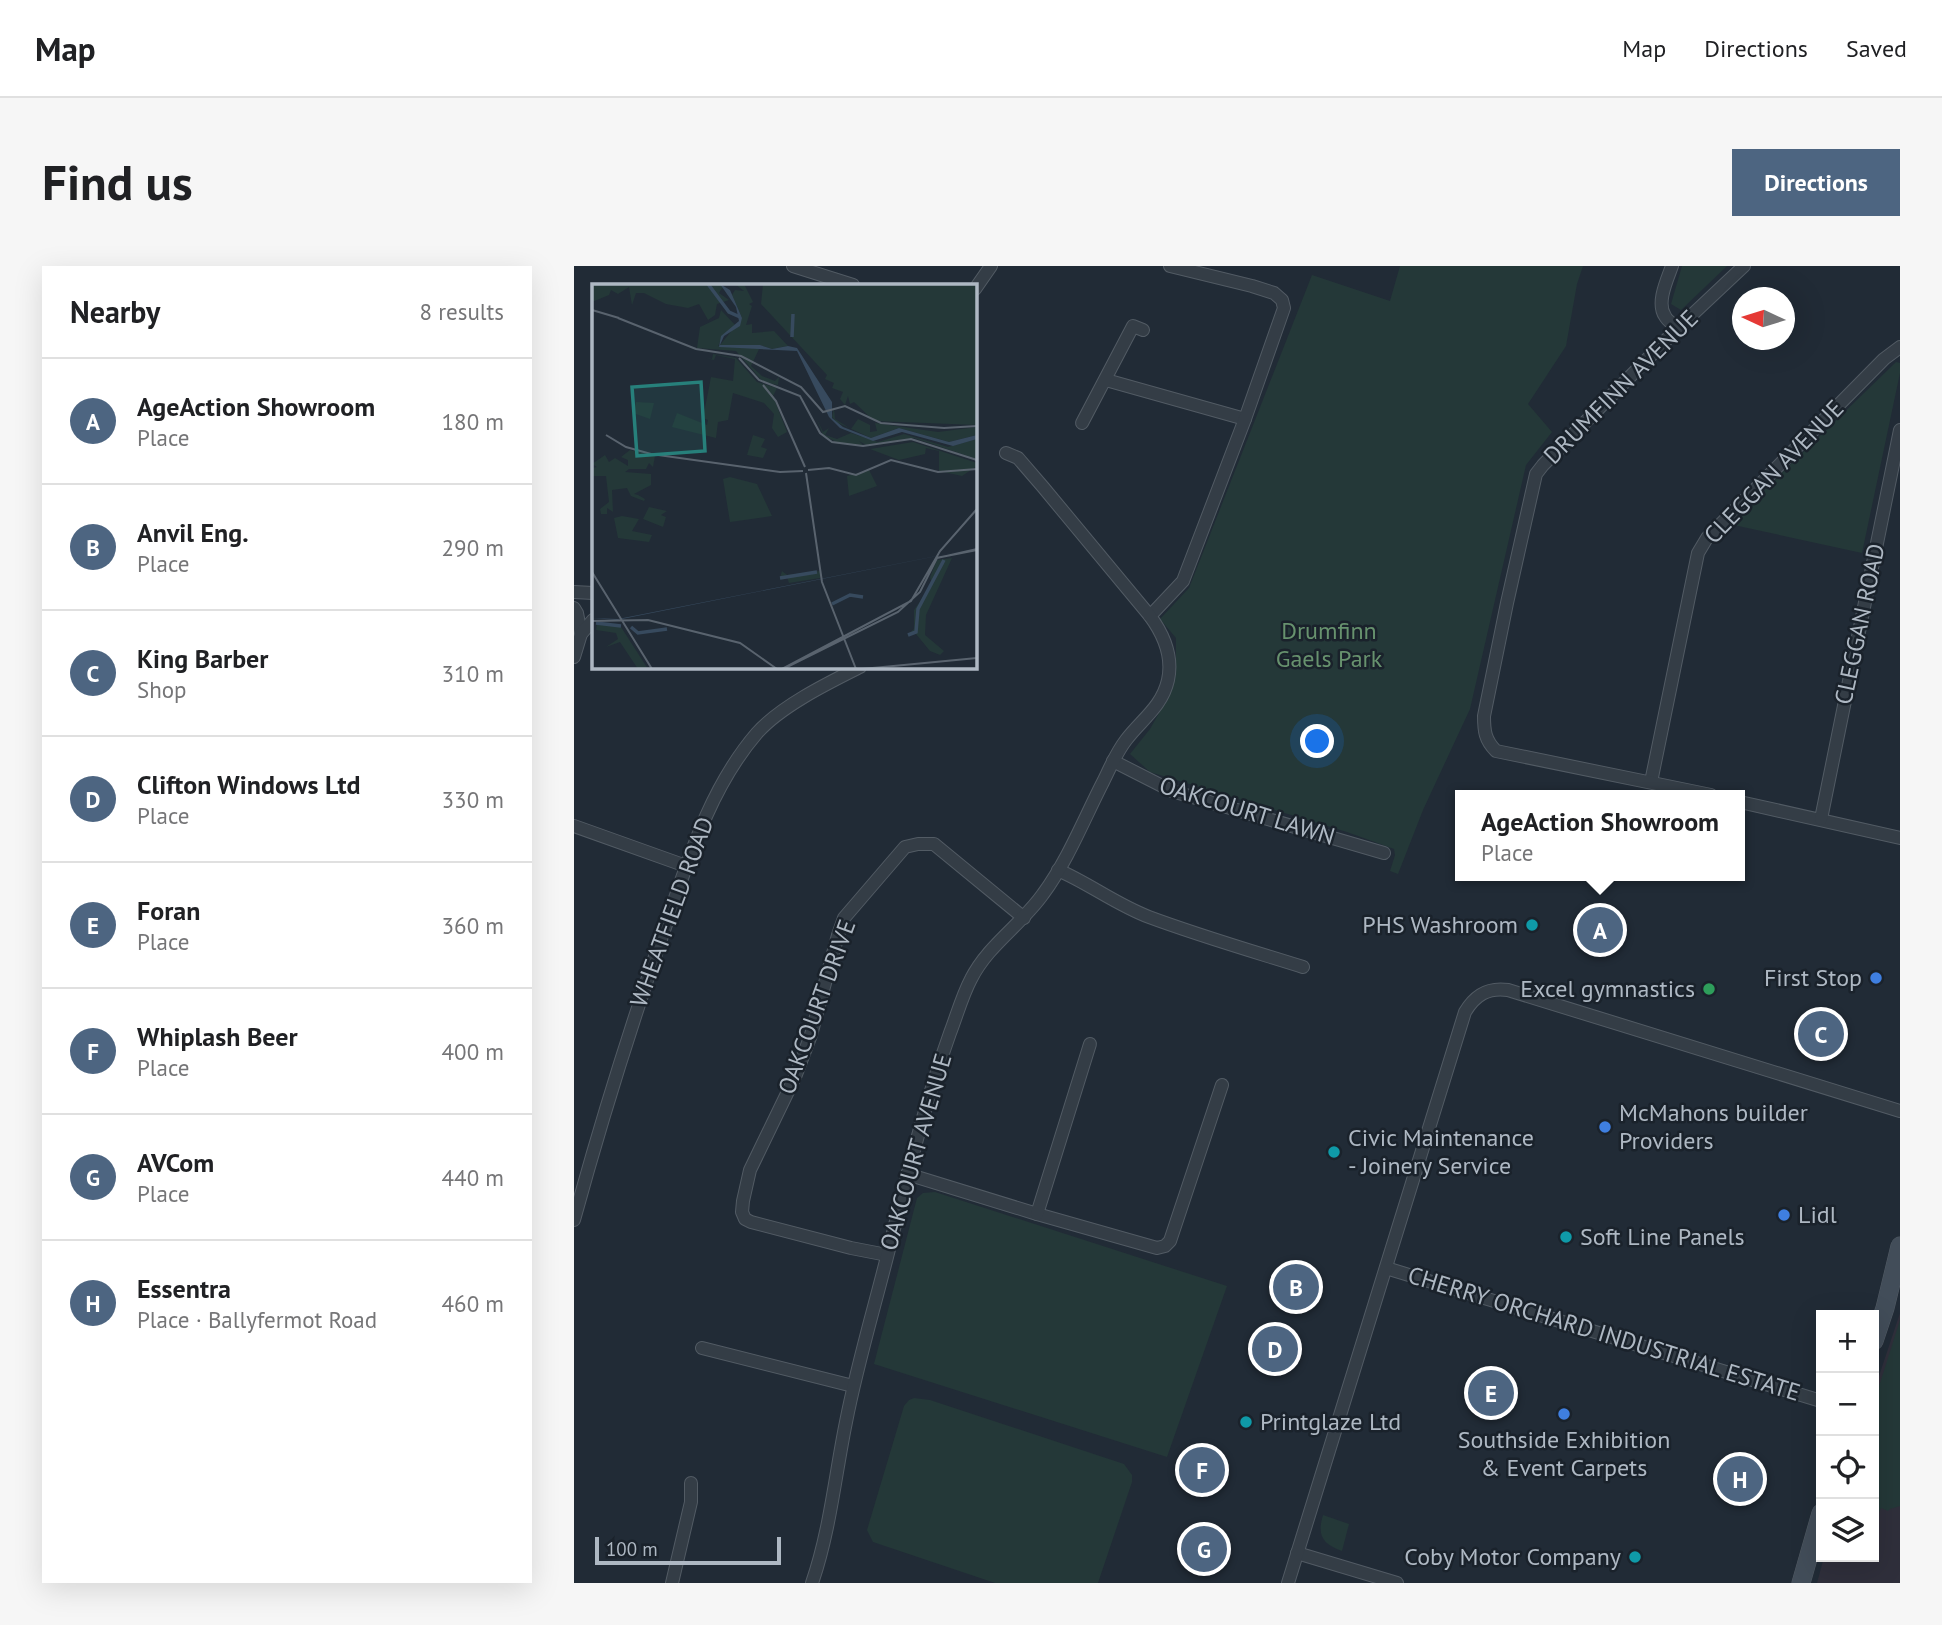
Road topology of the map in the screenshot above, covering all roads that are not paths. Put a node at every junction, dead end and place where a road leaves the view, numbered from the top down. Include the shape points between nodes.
1 (793, 266) edge
2 (991, 266) edge
3 (1170, 266) edge
4 (1672, 266) edge
5 (1744, 266) edge
6 (850, 284) edge
7 (976, 288) edge
8 (1678, 328) junction
9 (1143, 330) dead end
10 (1900, 347) edge
11 (1106, 380) junction
12 (1245, 419) junction
13 (1082, 423) dead end
14 (1900, 430) edge
15 (1006, 453) dead end
16 (574, 592) edge
17 (592, 593) edge
18 (574, 608) edge
19 (1150, 616) junction
20 (592, 621) edge
21 (581, 634) junction
22 (574, 657) edge
23 (858, 668) edge
24 (1113, 761) junction
25 (1651, 782) junction
26 (1688, 790) edge
27 (1745, 803) edge
28 (1821, 819) junction
29 (574, 827) edge
30 (1900, 838) edge
31 (1384, 853) dead end
32 (686, 866) junction
33 (1058, 870) junction
34 (1024, 918) junction
35 (1303, 967) dead end
36 (1090, 1044) dead end
37 (1222, 1084) dead end
38 (1900, 1111) edge
39 (907, 1174) junction
40 (1037, 1214) junction
41 (574, 1220) edge
42 (1900, 1246) edge
43 (887, 1255) junction
44 (1386, 1268) junction
45 (1879, 1326) edge
46 (702, 1348) dead end
47 (853, 1386) junction
48 (1816, 1399) edge
49 (691, 1483) dead end
50 (1816, 1530) edge
51 (1297, 1553) junction
52 (672, 1583) edge
53 (812, 1583) edge
54 (1288, 1583) edge
55 (1397, 1583) edge
56 (1801, 1583) edge

1 - 6 street
2 - 7 street
3 - 12 street via 1252,286 1282,300 1284,308
4 - 8 street via 1662,310
5 - 8 street, DRUMFINN AVENUE
8 - 25 street, DRUMFINN AVENUE via 1536,474 1484,716 1488,742 1496,751
9 - 11 street via 1133,326
10 - 25 street, CLEGGAN AVENUE via 1698,552
11 - 12 street
11 - 13 street
12 - 19 street via 1183,581
14 - 28 street, CLEGGAN ROAD
15 - 19 street, OAKCOURT AVENUE via 1018,458 1044,487
16 - 17 street
18 - 21 street
19 - 24 street, OAKCOURT AVENUE via 1166,644 1164,694
20 - 21 street
21 - 22 street
23 - 32 street, WHEATFIELD ROAD via 791,704 758,732 710,805
24 - 31 street, OAKCOURT LAWN via 1172,791
24 - 33 street, OAKCOURT AVENUE
25 - 26 street
27 - 28 street
28 - 30 street
29 - 32 street
32 - 41 street, WHEATFIELD ROAD via 617,1072
33 - 34 street, OAKCOURT AVENUE
33 - 35 street via 1148,917
34 - 39 street, OAKCOURT AVENUE via 971,978 939,1063
34 - 43 street, OAKCOURT DRIVE via 934,844 918,844 905,847 844,918 811,1035 750,1170 742,1213 751,1222
36 - 40 street
37 - 40 street via 1165,1246 1157,1248
38 - 44 street, CHERRY ORCHARD INDUSTRIAL ESTATE via 1508,990 1491,989 1465,1012
39 - 40 street
39 - 43 street, OAKCOURT AVENUE
42 - 45 main road
43 - 47 street, OAKCOURT AVENUE
44 - 48 street, CHERRY ORCHARD INDUSTRIAL ESTATE
44 - 51 street, CHERRY ORCHARD INDUSTRIAL ESTATE
46 - 47 street
47 - 53 street, OAKCOURT AVENUE via 827,1533
49 - 52 street via 691,1502
50 - 56 main road
51 - 54 street, CHERRY ORCHARD INDUSTRIAL ESTATE
51 - 55 street

